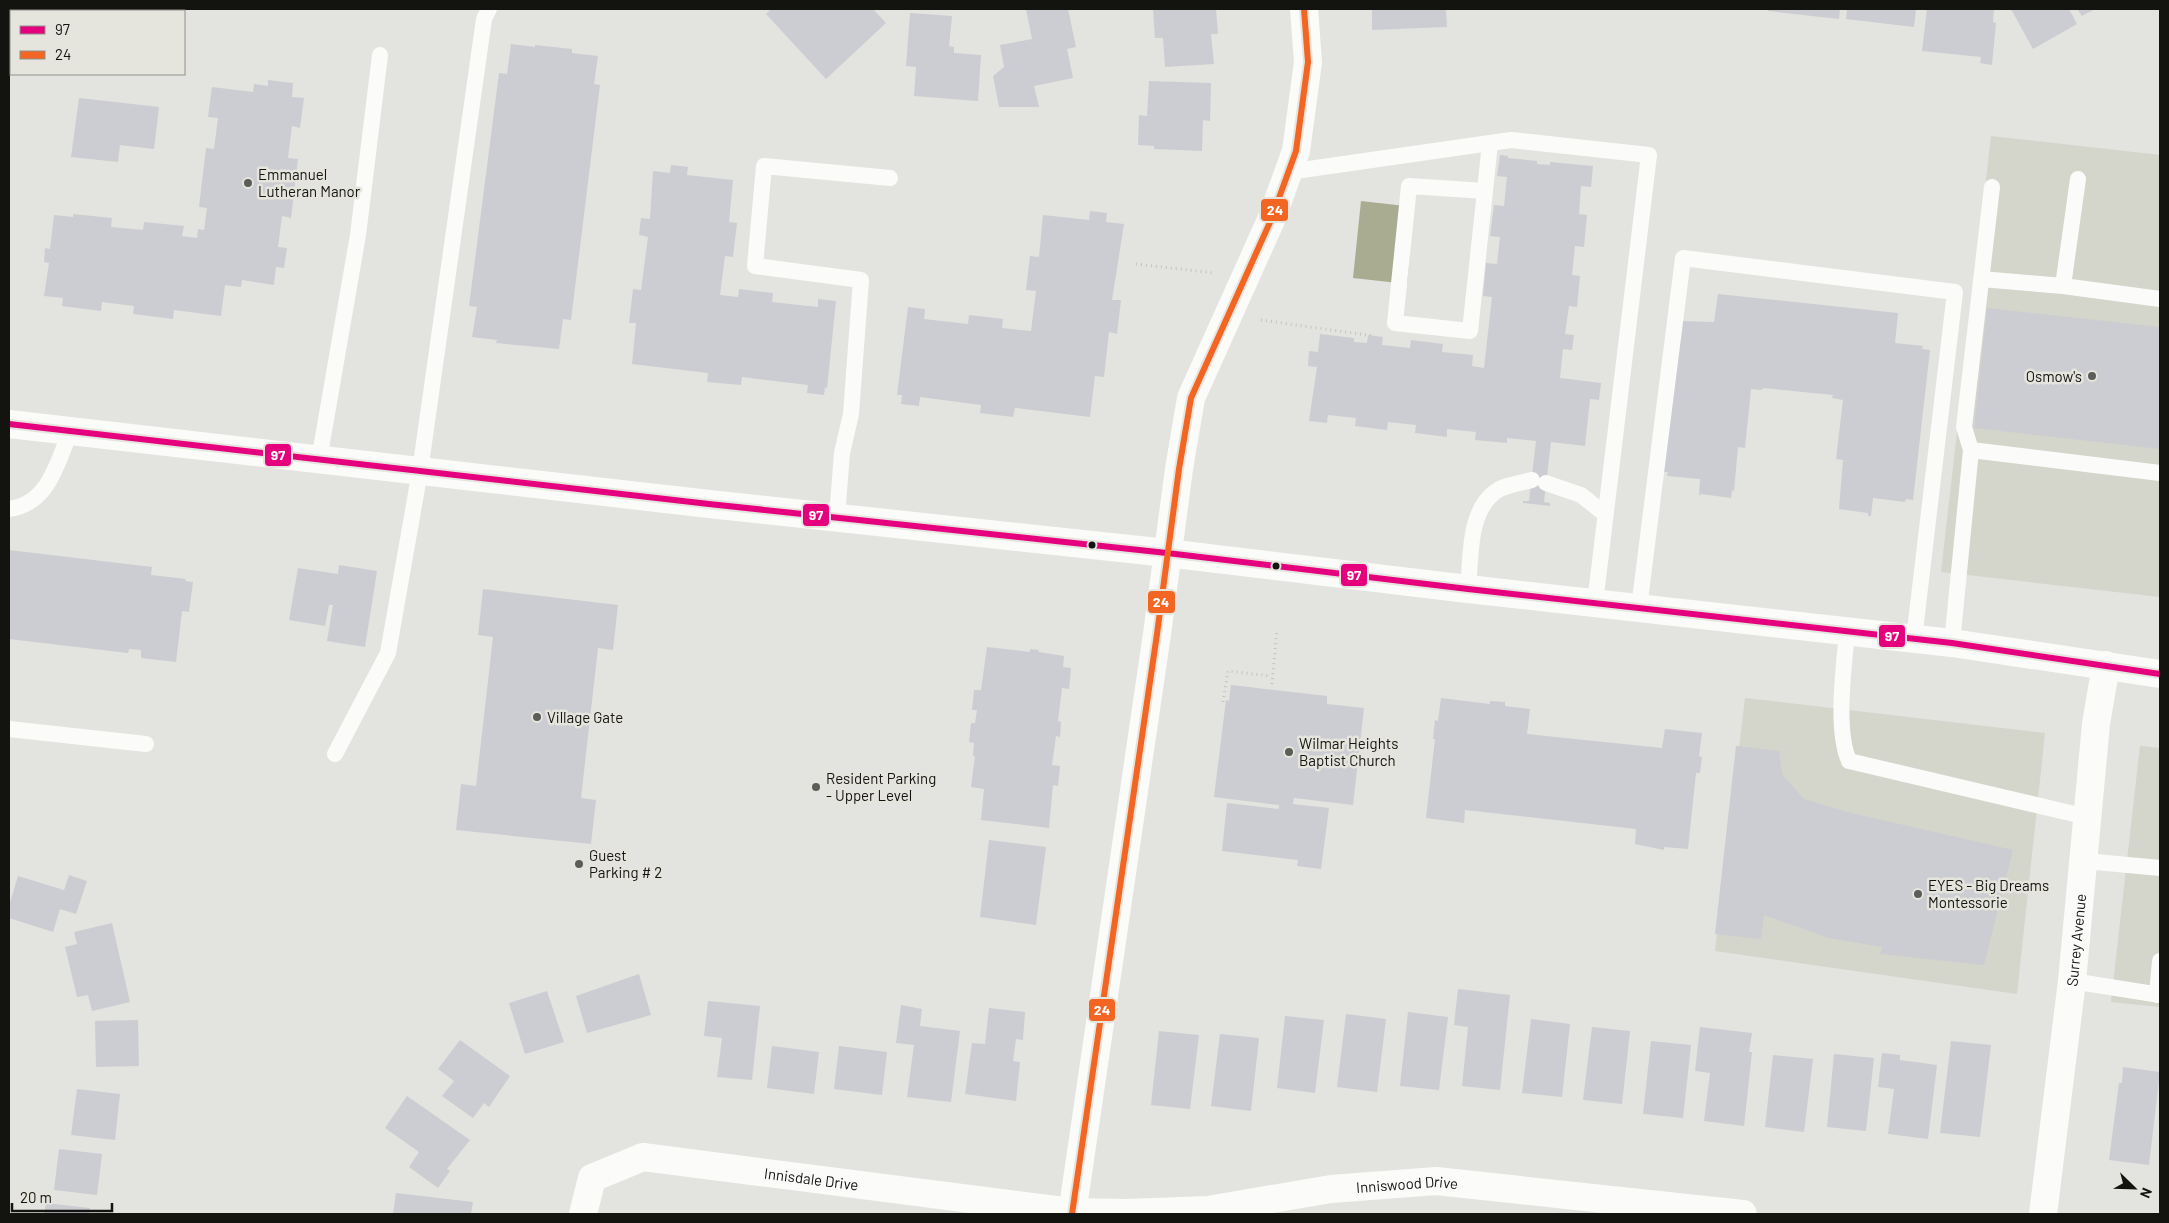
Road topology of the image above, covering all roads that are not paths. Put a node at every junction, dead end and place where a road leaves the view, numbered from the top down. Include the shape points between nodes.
1 (489, 9) edge
2 (1304, 9) edge
3 (380, 55) dead end
4 (1490, 143) junction
5 (1288, 172) junction
6 (890, 178) dead end
7 (2078, 179) dead end
8 (1992, 187) dead end
9 (1485, 192) junction
10 (1981, 279) junction
11 (2063, 286) junction
12 (2160, 299) edge
13 (9, 424) edge
14 (70, 432) junction
15 (1971, 450) junction
16 (319, 460) junction
17 (420, 471) junction
18 (2160, 473) edge
19 (9, 508) edge
20 (1605, 514) junction
21 (837, 517) junction
22 (1167, 552) junction
23 (1468, 589) junction
24 (1595, 603) junction
25 (1639, 608) junction
26 (1847, 632) junction
27 (1914, 639) junction
28 (1952, 643) junction
29 (2106, 665) junction
30 (2160, 674) edge
31 (9, 730) edge
32 (146, 744) dead end
33 (335, 754) dead end
34 (2087, 817) junction
35 (2085, 861) junction
36 (2160, 868) edge
37 (2160, 961) edge
38 (2072, 981) junction
39 (2158, 995) edge
40 (1549, 1203) edge
41 (1072, 1213) edge
42 (583, 1214) edge
43 (1743, 1214) edge
44 (2042, 1214) edge

1 - 17 lane via 484,19
2 - 5 street via 1308,62 1296,151
3 - 16 lane via 358,235
4 - 5 lane
4 - 9 lane
4 - 20 lane via 1510,140 1649,155
5 - 22 street via 1271,220 1191,398
6 - 21 lane via 764,166 755,266 861,280 851,414 842,453
7 - 11 lane
8 - 10 lane
9 - 9 lane via 1409,186 1395,323 1470,331
10 - 11 lane
10 - 15 lane via 1964,427
11 - 12 lane
13 - 14 street
14 - 16 street
14 - 19 lane via 54,472 38,497 23,507
15 - 18 lane
15 - 28 lane
16 - 17 street
17 - 21 street
17 - 33 lane via 388,653
20 - 23 lane via 1581,495 1539,482 1496,491 1481,507 1474,531
20 - 24 lane
21 - 22 street
22 - 23 street
22 - 41 street
23 - 24 street
24 - 25 street
25 - 26 street
25 - 27 lane via 1682,258 1955,292
26 - 27 street
26 - 34 lane via 1842,693 1845,752 1849,761
27 - 28 street
28 - 29 street
29 - 30 street
29 - 34 street, Surrey Avenue via 2096,724
31 - 32 lane
34 - 35 street, Surrey Avenue
35 - 36 lane
35 - 38 street, Surrey Avenue
37 - 39 lane
38 - 39 lane
38 - 44 street, Surrey Avenue
40 - 41 street, Inniswood Drive via 1436,1181 1331,1189 1208,1210
40 - 43 street, Inniswood Drive
41 - 42 street, Innisdale Drive via 643,1157 592,1178

